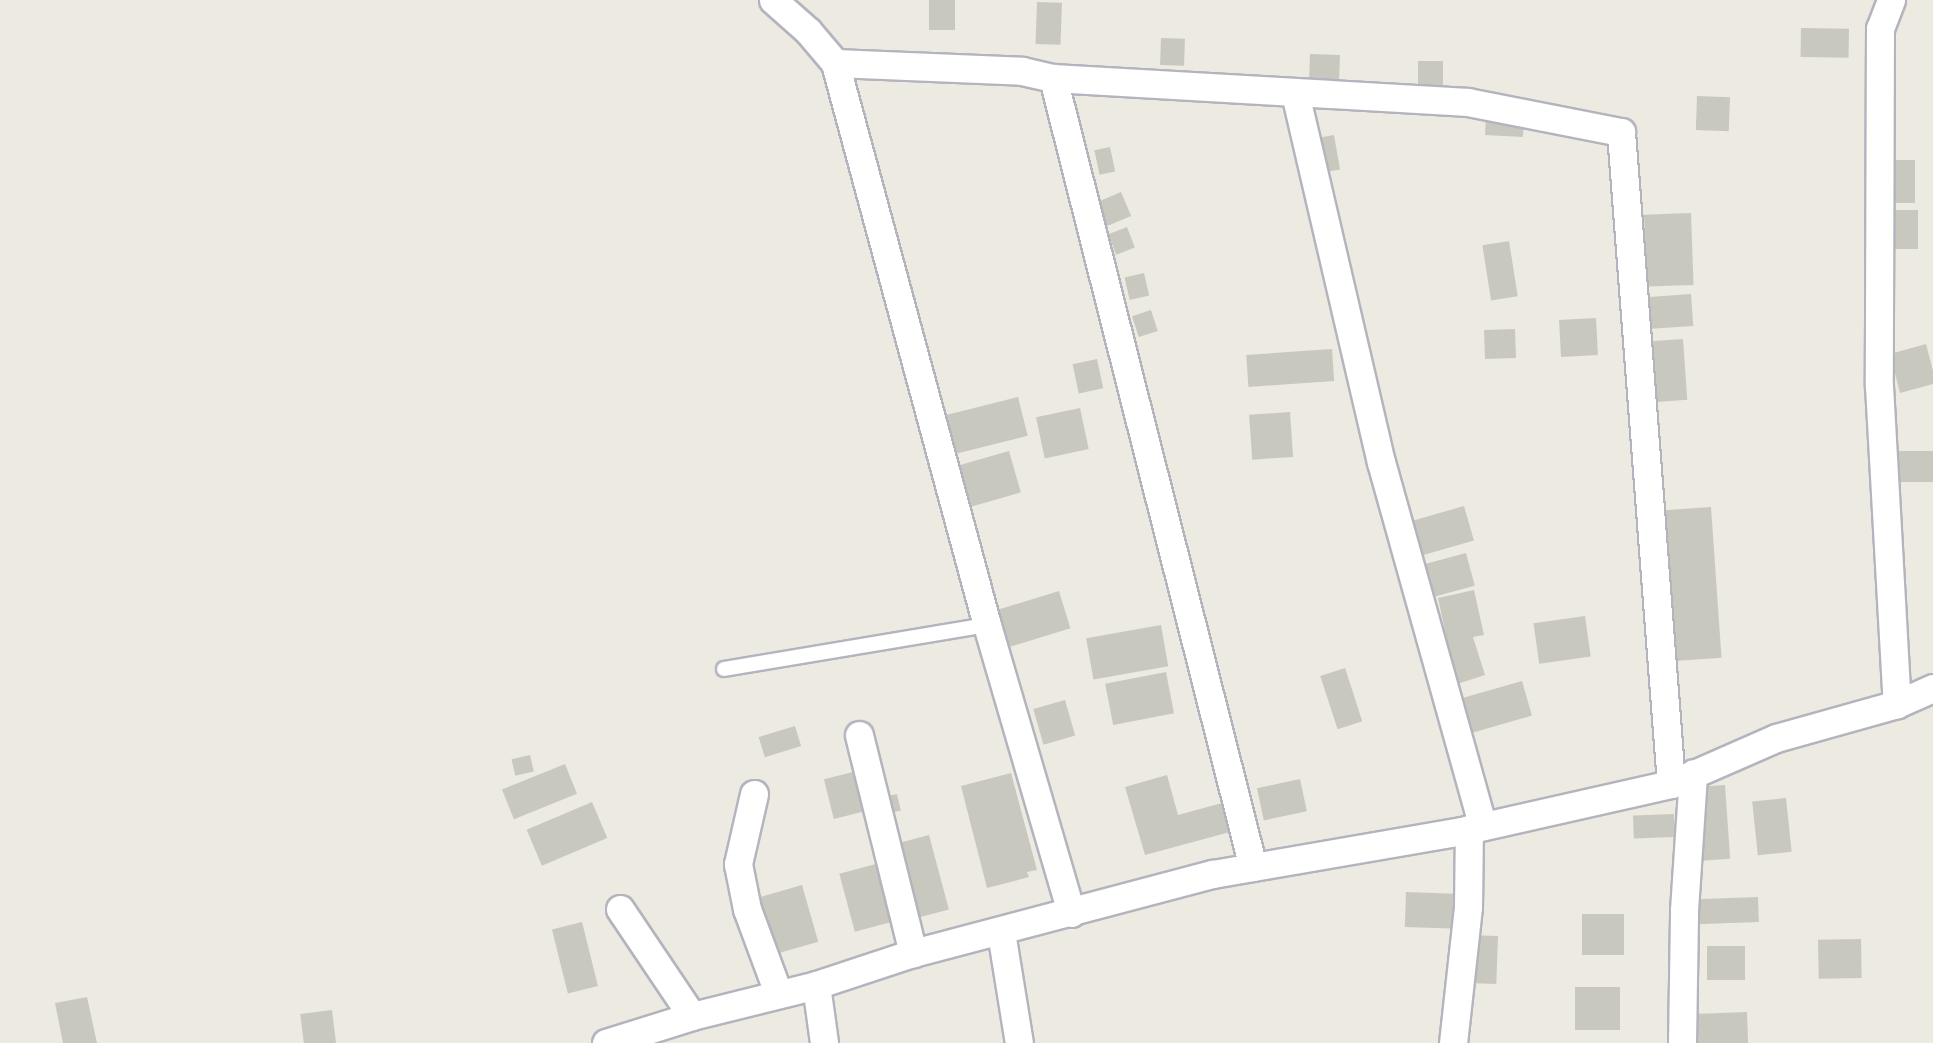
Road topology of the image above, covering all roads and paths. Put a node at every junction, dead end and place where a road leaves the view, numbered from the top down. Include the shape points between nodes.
1 (773, 0) edge
2 (1892, 0) edge
3 (835, 63) junction
4 (1053, 78) junction
5 (1295, 93) junction
6 (987, 625) junction
7 (724, 669) dead end
8 (1933, 688) edge
9 (1897, 704) junction
10 (859, 735) dead end
11 (1682, 778) junction
12 (753, 794) dead end
13 (1476, 826) junction
14 (1253, 867) junction
15 (620, 909) dead end
16 (1071, 913) junction
17 (1001, 932) junction
18 (914, 954) junction
19 (816, 985) junction
20 (778, 993) junction
21 (692, 1017) junction
22 (611, 1042) edge
23 (824, 1043) edge
24 (1019, 1043) edge
25 (1453, 1043) edge
26 (1682, 1043) edge

1 - 3 street via 808,31
2 - 9 street via 1880,28 1879,386
3 - 4 street via 1022,71
3 - 6 street
4 - 5 street
4 - 14 street
5 - 11 street via 1468,102 1621,132
5 - 13 street via 1381,462
6 - 7 lane
6 - 16 street
8 - 9 street
9 - 11 street via 1776,738
10 - 18 street
11 - 13 street
11 - 26 street
12 - 20 street via 738,864 747,909
13 - 14 street
13 - 25 street
14 - 16 street via 1213,874
15 - 21 street
16 - 17 street
17 - 18 street
17 - 24 street
18 - 19 street
19 - 20 street
19 - 23 street
20 - 21 street
21 - 22 street

